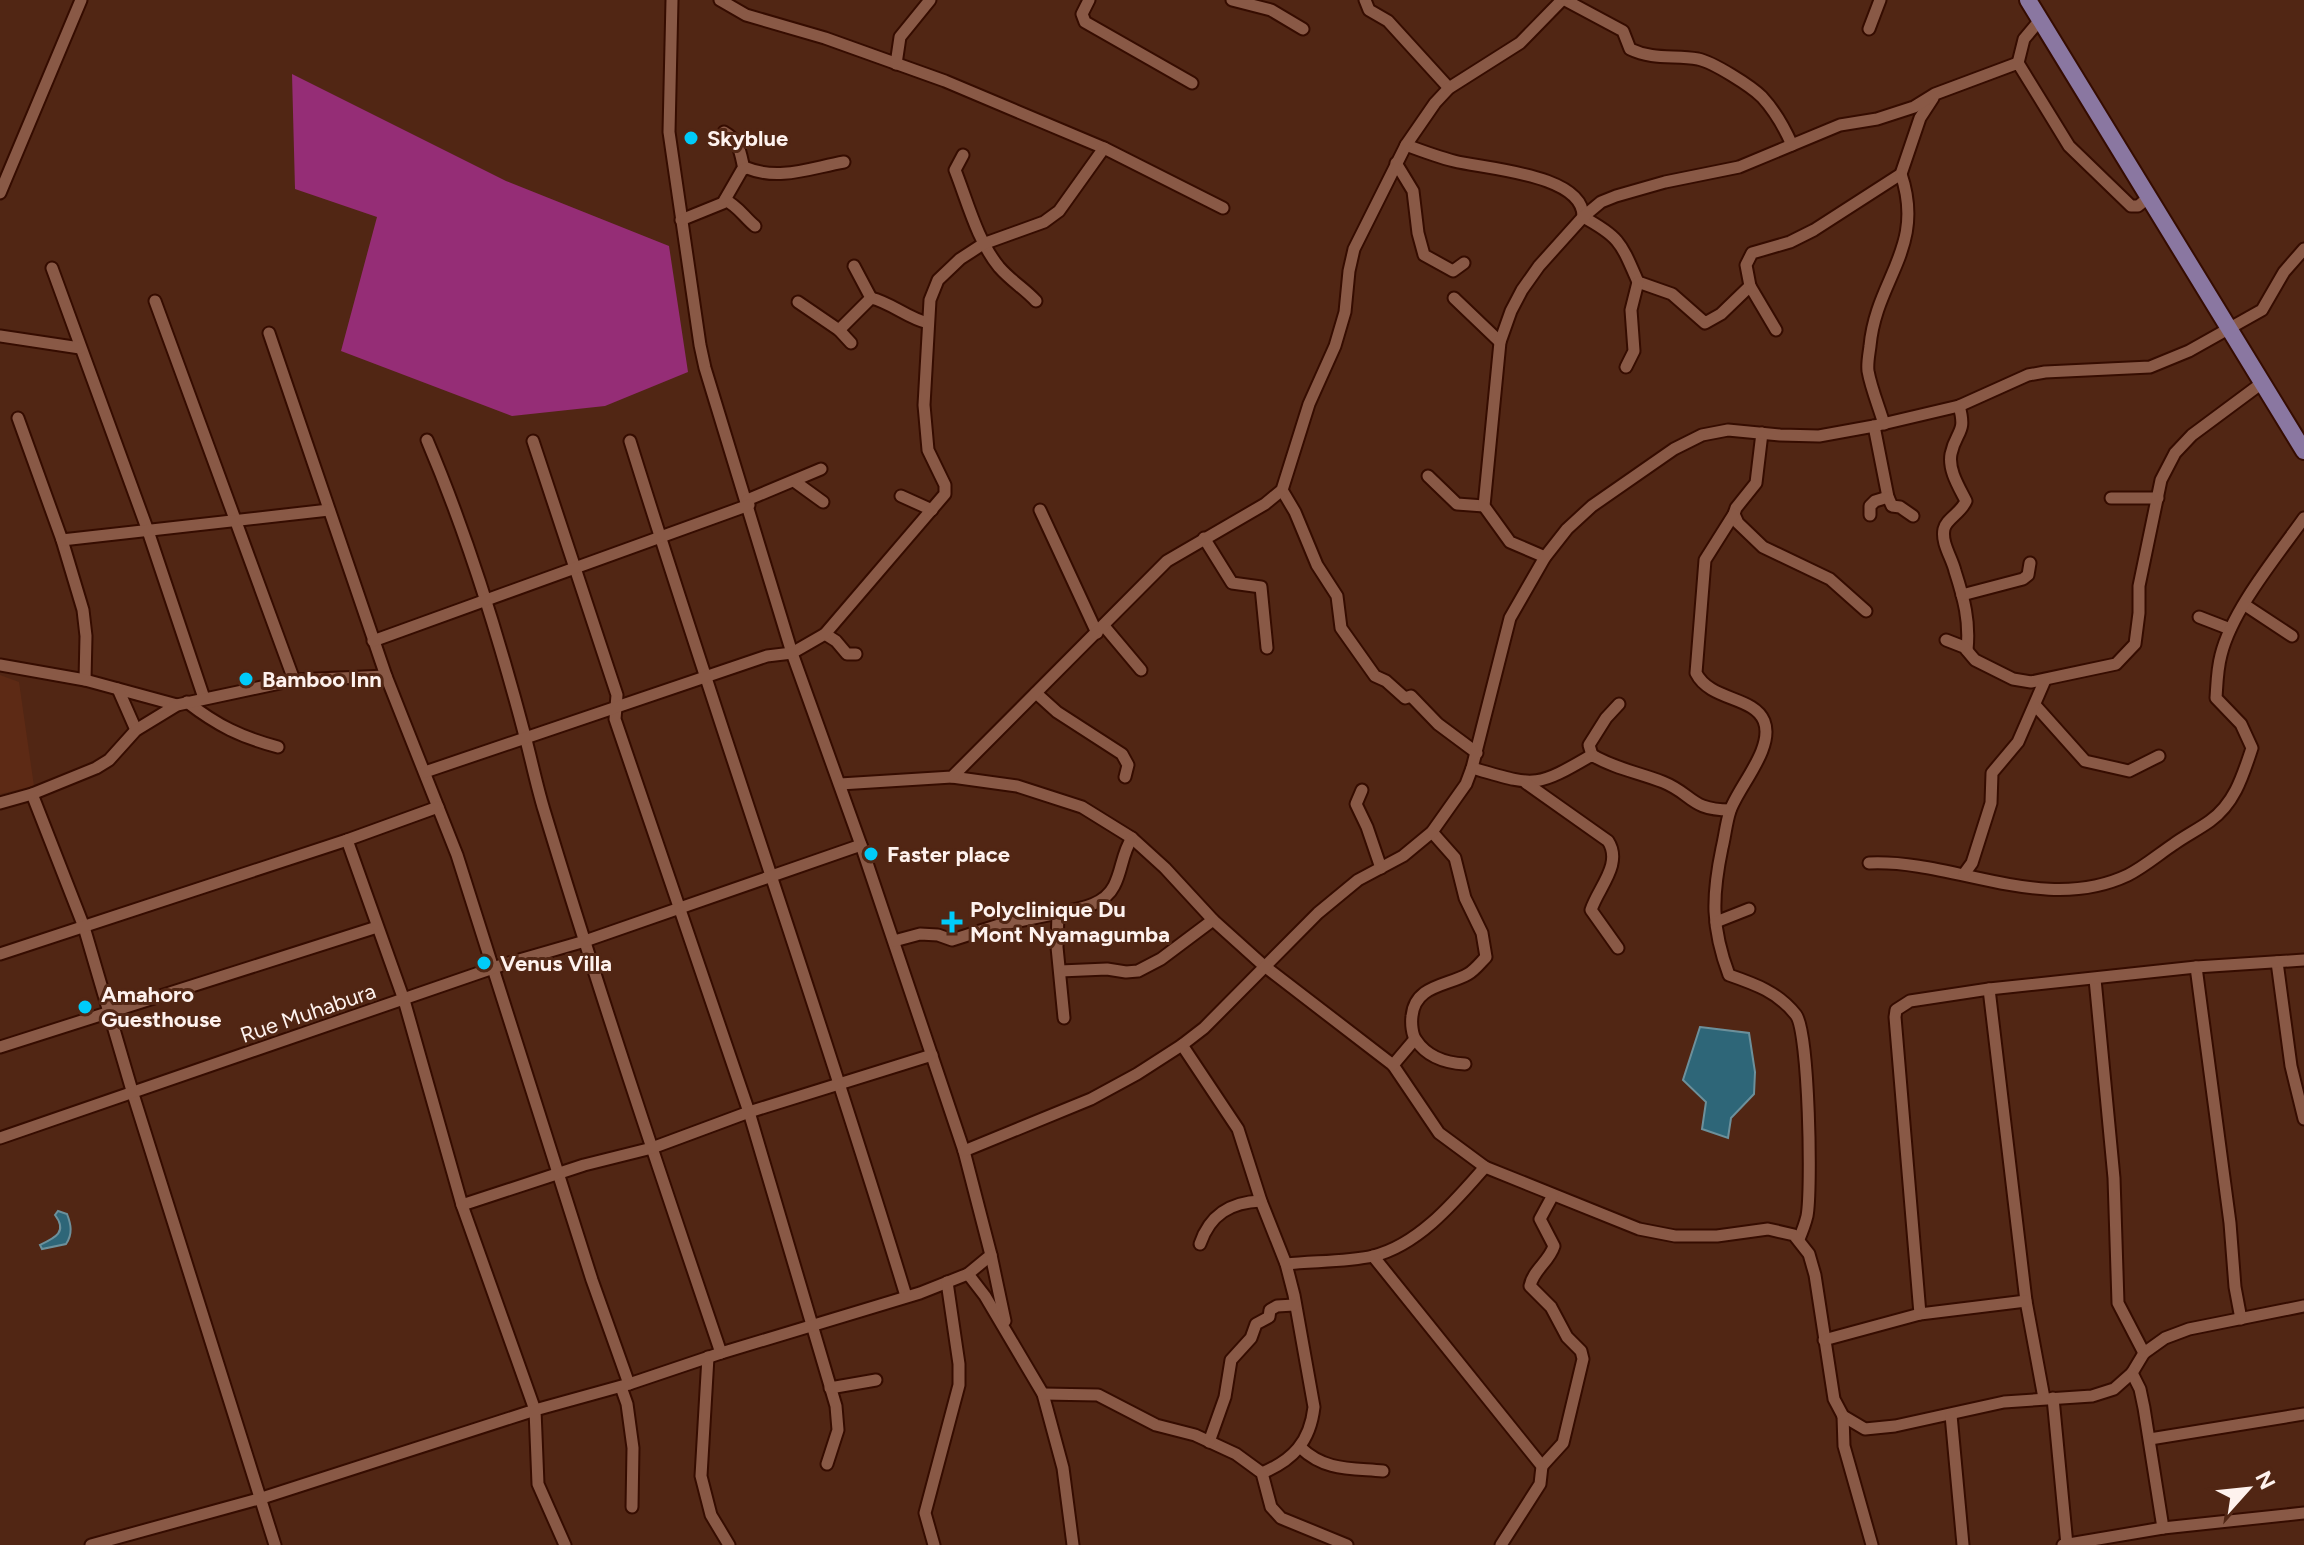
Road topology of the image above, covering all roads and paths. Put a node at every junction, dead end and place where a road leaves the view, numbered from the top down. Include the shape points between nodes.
1 (81, 0) edge
2 (672, 0) edge
3 (720, 0) edge
4 (930, 0) edge
5 (1089, 0) edge
6 (1232, 0) edge
7 (1365, 0) edge
8 (1563, 0) edge
9 (1880, 0) edge
10 (2028, 0) edge
11 (2040, 20) junction
12 (1303, 29) dead end
13 (1869, 29) dead end
14 (2018, 63) junction
15 (896, 64) junction
16 (1192, 83) dead end
17 (1449, 88) junction
18 (1935, 94) junction
19 (724, 132) dead end
20 (1406, 145) junction
21 (1792, 145) junction
22 (1104, 148) junction
23 (963, 155) dead end
24 (844, 162) dead end
25 (1396, 163) junction
26 (744, 169) junction
27 (1901, 174) junction
28 (0, 193) edge
29 (2148, 198) junction
30 (725, 200) junction
31 (1223, 208) dead end
32 (1583, 217) junction
33 (681, 220) junction
34 (755, 226) dead end
35 (983, 244) junction
36 (2304, 249) edge
37 (1464, 263) dead end
38 (854, 266) dead end
39 (52, 268) dead end
40 (1638, 282) junction
41 (1750, 286) junction
42 (871, 298) junction
43 (1454, 298) dead end
44 (155, 301) dead end
45 (1036, 301) dead end
46 (798, 302) dead end
47 (928, 323) junction
48 (839, 330) junction
49 (1776, 330) dead end
50 (2228, 330) junction
51 (269, 333) dead end
52 (0, 336) edge
53 (1500, 342) junction
54 (851, 343) dead end
55 (80, 348) junction
56 (1626, 367) dead end
57 (2262, 383) junction
58 (1959, 406) junction
59 (18, 418) dead end
60 (1879, 425) junction
61 (1762, 433) junction
62 (427, 440) dead end
63 (533, 441) dead end
64 (630, 441) dead end
65 (2304, 451) edge
66 (821, 469) dead end
67 (1428, 476) dead end
68 (794, 481) junction
69 (1282, 490) junction
70 (901, 496) dead end
71 (1888, 497) junction
72 (2111, 498) dead end
73 (2158, 498) junction
74 (748, 502) junction
75 (823, 502) dead end
76 (1484, 506) junction
77 (329, 510) junction
78 (932, 510) junction
79 (1040, 510) dead end
80 (1734, 514) junction
81 (1870, 515) dead end
82 (1913, 516) dead end
83 (2304, 518) edge
84 (236, 521) junction
85 (148, 531) junction
86 (660, 537) junction
87 (1204, 538) junction
88 (62, 540) junction
89 (1545, 557) junction
90 (2030, 563) dead end
91 (574, 568) junction
92 (1962, 595) junction
93 (484, 602) junction
94 (2245, 605) junction
95 (1866, 611) dead end
96 (2199, 617) dead end
97 (1100, 629) junction
98 (2230, 629) junction
99 (825, 634) junction
100 (2292, 636) dead end
101 (1946, 640) dead end
102 (373, 641) junction
103 (1267, 648) dead end
104 (1967, 650) junction
105 (792, 653) junction
106 (856, 654) dead end
107 (0, 665) edge
108 (1141, 670) dead end
109 (386, 676) junction
110 (705, 678) junction
111 (85, 680) junction
112 (294, 680) junction
113 (2045, 680) junction
114 (118, 689) junction
115 (1036, 693) junction
116 (204, 698) junction
117 (182, 703) junction
118 (1619, 704) dead end
119 (2035, 705) junction
120 (615, 708) junction
121 (136, 730) junction
122 (525, 737) junction
123 (278, 747) dead end
124 (1477, 753) junction
125 (1592, 755) junction
126 (2159, 756) dead end
127 (1472, 768) junction
128 (425, 772) junction
129 (952, 777) junction
130 (1125, 777) dead end
131 (1526, 783) junction
132 (840, 784) junction
133 (1362, 790) dead end
134 (32, 794) junction
135 (0, 803) edge
136 (438, 807) junction
137 (1730, 810) junction
138 (1432, 832) junction
139 (1132, 838) junction
140 (347, 840) junction
141 (861, 845) junction
142 (1869, 863) dead end
143 (1381, 868) junction
144 (1964, 874) junction
145 (770, 876) junction
146 (1749, 909) dead end
147 (678, 910) junction
148 (1058, 913) junction
149 (1213, 920) junction
150 (1716, 922) junction
151 (84, 927) junction
152 (377, 927) junction
153 (585, 941) junction
154 (894, 941) junction
155 (1618, 948) dead end
156 (0, 954) edge
157 (2304, 960) edge
158 (2277, 962) junction
159 (1263, 965) junction
160 (2196, 967) junction
161 (492, 969) junction
162 (1060, 971) junction
163 (2095, 979) junction
164 (1989, 989) junction
165 (404, 1000) junction
166 (111, 1011) junction
167 (1064, 1018) dead end
168 (1415, 1039) junction
169 (1182, 1045) junction
170 (0, 1047) edge
171 (932, 1055) junction
172 (1465, 1064) dead end
173 (1393, 1065) junction
174 (841, 1084) junction
175 (133, 1094) junction
176 (749, 1112) junction
177 (2304, 1119) edge
178 (0, 1138) edge
179 (652, 1148) junction
180 (964, 1151) junction
181 (1485, 1167) junction
182 (559, 1174) junction
183 (1553, 1195) junction
184 (1261, 1201) junction
185 (462, 1205) junction
186 (1799, 1239) junction
187 (1200, 1244) dead end
188 (991, 1255) junction
189 (1373, 1256) junction
190 (1286, 1264) junction
191 (968, 1274) junction
192 (947, 1282) junction
193 (906, 1296) junction
194 (2026, 1301) junction
195 (1294, 1305) junction
196 (2304, 1306) edge
197 (1920, 1314) junction
198 (2241, 1319) junction
199 (811, 1325) junction
200 (1010, 1336) junction
201 (1824, 1340) junction
202 (721, 1353) junction
203 (2144, 1353) junction
204 (708, 1357) junction
205 (2132, 1373) junction
206 (876, 1380) dead end
207 (625, 1386) junction
208 (830, 1388) junction
209 (1043, 1394) junction
210 (2048, 1398) junction
211 (535, 1410) junction
212 (2304, 1414) edge
213 (1951, 1415) junction
214 (1843, 1416) junction
215 (2150, 1439) junction
216 (1209, 1442) junction
217 (1301, 1448) junction
218 (827, 1464) dead end
219 (1542, 1466) junction
220 (1383, 1471) dead end
221 (1262, 1473) junction
222 (262, 1498) junction
223 (632, 1507) dead end
224 (2304, 1513) edge
225 (2163, 1528) junction
226 (91, 1545) edge
227 (275, 1545) edge
228 (565, 1545) edge
229 (729, 1545) edge
230 (934, 1545) edge
231 (1073, 1545) edge
232 (1347, 1545) edge
233 (1501, 1545) edge
234 (1872, 1545) edge
235 (1963, 1545) edge
236 (2065, 1545) edge

1 - 28 street
2 - 33 street via 669,132
3 - 15 street via 746,15
4 - 15 street via 900,37
5 - 16 street via 1082,14 1085,22
6 - 12 street via 1271,10
7 - 17 street via 1369,10 1388,21
8 - 17 street via 1520,43
8 - 21 street via 1623,31 1630,49 1643,55 1699,59 1720,70 1761,97
9 - 13 street
10 - 11 main road
11 - 14 street via 2024,39
11 - 29 main road
14 - 18 street
14 - 29 street via 2069,146 2131,206
15 - 22 street
17 - 20 street
18 - 21 street via 1914,107 1840,125
18 - 27 street via 1920,118
19 - 26 street via 739,146
20 - 25 street
20 - 32 street via 1548,181 1573,193
21 - 32 street via 1739,167 1616,196
22 - 31 street
22 - 35 street via 1059,211 1044,222
23 - 35 street via 955,170
24 - 26 street via 785,174
25 - 37 street via 1413,191 1424,255 1453,271
25 - 69 street via 1354,249 1335,346 1309,404
26 - 30 street
27 - 41 street via 1814,230 1752,253 1746,265
27 - 60 street via 1908,194 1906,242 1879,305 1868,370
29 - 50 main road
30 - 33 street
30 - 34 street
32 - 40 street via 1621,242
32 - 53 street via 1522,290
33 - 74 street via 700,345
35 - 45 street
35 - 47 street via 938,280
36 - 50 street via 2262,310
38 - 42 street
39 - 55 street
40 - 41 street via 1672,294 1705,323
40 - 56 street via 1631,310 1634,351
41 - 49 street
42 - 47 street
42 - 48 street
43 - 53 street
44 - 84 street
46 - 48 street
47 - 78 street via 925,430 928,450 945,485 945,494
48 - 54 street
50 - 57 main road
50 - 58 street via 2150,367 2036,374
51 - 77 street
52 - 55 street
53 - 76 street
55 - 85 street
57 - 65 main road
57 - 73 street via 2175,453
58 - 60 street
58 - 92 street via 1963,422 1951,460 1966,501 1943,528
59 - 88 street
60 - 61 street via 1819,436
60 - 71 street
61 - 80 street via 1756,483
61 - 89 street via 1728,430 1674,449 1592,506
62 - 93 street
63 - 91 street
64 - 86 street
66 - 68 street
67 - 76 street via 1457,504
68 - 74 street
68 - 75 street
69 - 87 street
69 - 124 street via 1337,596 1341,628 1363,662
70 - 78 street
71 - 81 street via 1875,501
71 - 82 street via 1892,506
72 - 73 street
73 - 113 street via 2139,586 2135,644 2116,664
74 - 86 street
74 - 105 street
76 - 89 street via 1510,542
77 - 84 street
77 - 102 street
78 - 99 street
79 - 97 street
80 - 95 street via 1763,547 1830,579
80 - 137 street via 1705,560 1695,663 1710,690 1754,709 1766,724 1755,767
83 - 94 street
84 - 85 street
84 - 112 street
85 - 88 street
85 - 116 street
86 - 91 street
86 - 110 street
87 - 97 street via 1167,561
87 - 103 street via 1232,583 1261,587
88 - 111 street via 83,610
89 - 124 street via 1510,618
90 - 92 street via 2023,579
91 - 93 street
91 - 120 street via 617,695
92 - 104 street via 1970,626
93 - 102 street
93 - 122 street
94 - 98 street
94 - 100 street
96 - 98 street
97 - 108 street
97 - 115 street
98 - 144 street via 2221,653 2216,698 2241,724 2252,748 2239,785 2210,821 2129,875 2096,885 2070,890 1994,883
99 - 105 street
99 - 106 street via 847,654
101 - 104 street
102 - 109 street
104 - 113 street via 1975,660 2013,679
105 - 110 street via 767,656
105 - 132 street
107 - 111 street
109 - 112 street
109 - 128 street
110 - 120 street
110 - 145 street
111 - 114 street
112 - 116 street
113 - 119 street
114 - 117 street
114 - 121 street
115 - 129 street
115 - 130 street via 1122,754 1128,765
116 - 117 street
117 - 121 street
117 - 123 street via 236,735
118 - 125 street via 1589,745
119 - 126 street via 2085,761 2129,771
119 - 144 street via 2018,742 1992,773 1991,803
120 - 122 street
120 - 147 street
121 - 134 street via 96,768
122 - 128 street
122 - 153 street
124 - 127 street
125 - 131 street via 1550,780
125 - 137 street via 1668,784 1694,804
127 - 131 street
127 - 138 street
128 - 136 street
129 - 132 street
129 - 139 street via 1017,786 1082,807
131 - 155 street via 1612,848 1614,859 1591,910
132 - 141 street
133 - 143 street via 1356,804
134 - 135 street
134 - 151 street
136 - 140 street
136 - 161 street
137 - 150 street via 1714,886
138 - 143 street
138 - 168 street via 1455,858 1486,957 1469,973 1423,994 1411,1020
139 - 148 street via 1108,894 1094,904
139 - 149 street
140 - 151 street
140 - 152 street
141 - 145 street, Rue Muhabura
141 - 154 street
142 - 144 street
143 - 159 street via 1358,880
145 - 147 street, Rue Muhabura
145 - 174 street
146 - 150 street
147 - 153 street, Rue Muhabura
147 - 176 street
148 - 154 street via 952,940 920,934
148 - 162 street
149 - 159 street
149 - 162 street via 1138,971
150 - 186 street via 1729,975 1768,988 1798,1017 1811,1157 1807,1216
151 - 156 street
151 - 166 street
152 - 165 street
152 - 166 street
153 - 161 street, Rue Muhabura
153 - 179 street
154 - 171 street
157 - 158 street
158 - 160 street
158 - 177 street
159 - 169 street
159 - 173 street
160 - 163 street
160 - 198 street
161 - 165 street, Rue Muhabura
161 - 182 street
162 - 167 street
163 - 164 street
163 - 203 street via 2114,1178 2118,1303
164 - 194 street
164 - 197 street via 1910,1001 1896,1010
165 - 175 street, Rue Muhabura
165 - 185 street
166 - 170 street
166 - 175 street
168 - 172 street via 1433,1056
168 - 173 street
169 - 180 street via 1091,1099
169 - 184 street via 1238,1129
171 - 174 street
171 - 180 street
173 - 181 street via 1439,1133
174 - 176 street
174 - 193 street
175 - 178 street, Rue Muhabura
175 - 222 street
176 - 179 street
176 - 199 street
179 - 182 street
179 - 202 street
180 - 188 street
181 - 183 street
181 - 189 street via 1434,1219 1396,1247
182 - 185 street
182 - 207 street
183 - 186 street via 1639,1229 1675,1236 1768,1229
183 - 219 street via 1540,1219 1554,1246 1530,1286 1551,1307 1583,1359 1563,1443
184 - 187 street via 1227,1208
184 - 190 street
185 - 211 street
186 - 201 street via 1815,1275
188 - 191 street
188 - 200 street
189 - 190 street
189 - 219 street
190 - 195 street
191 - 192 street
191 - 200 street
192 - 193 street
192 - 230 street via 959,1385 925,1513
193 - 199 street
194 - 197 street
194 - 210 street
195 - 216 street via 1270,1310 1231,1360
195 - 217 street via 1314,1407
196 - 198 street
197 - 201 street
198 - 203 street via 2189,1329
199 - 202 street
199 - 208 street
200 - 209 street
201 - 214 street via 1834,1399
202 - 204 street
203 - 205 street
204 - 207 street
204 - 229 street via 701,1476 711,1515
205 - 210 street via 2114,1389 2092,1396
205 - 215 street
206 - 208 street
207 - 211 street
207 - 223 street via 633,1448
208 - 218 street via 838,1430
209 - 216 street via 1098,1395 1156,1425
209 - 231 street via 1063,1468
210 - 213 street
210 - 236 street
211 - 222 street
211 - 228 street via 538,1484
212 - 215 street
213 - 214 street via 1865,1429
213 - 235 street
214 - 234 street via 1844,1446
215 - 225 street
216 - 221 street
217 - 220 street via 1324,1465
217 - 221 street via 1282,1465
219 - 233 street via 1540,1484
221 - 232 street via 1275,1513
222 - 226 street
222 - 227 street
224 - 225 street
225 - 236 street

